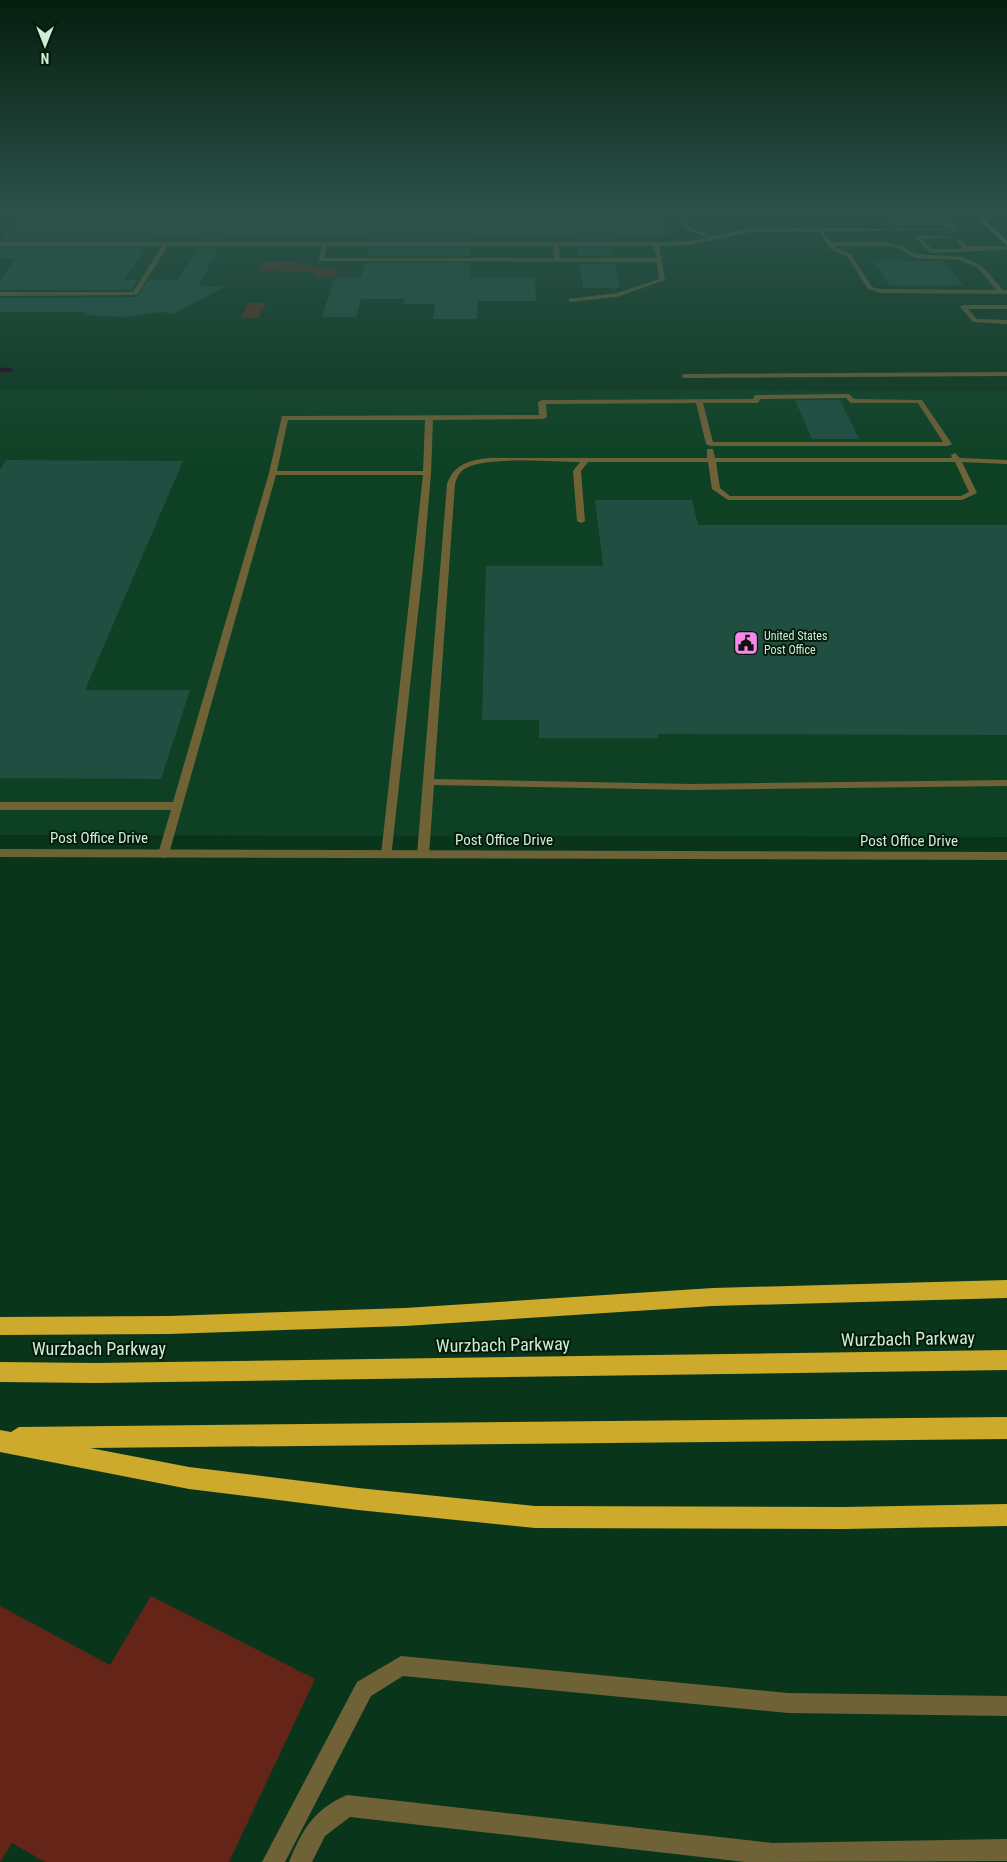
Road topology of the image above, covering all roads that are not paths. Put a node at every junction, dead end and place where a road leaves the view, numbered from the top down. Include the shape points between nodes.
1 (617, 296) edge
2 (570, 300) dead end
3 (1007, 307) edge
4 (1007, 322) edge
5 (1007, 374) edge
6 (684, 376) dead end
7 (699, 402) junction
8 (429, 418) junction
9 (710, 444) junction
10 (948, 444) junction
11 (1007, 457) edge
12 (586, 460) junction
13 (709, 460) junction
14 (958, 460) junction
15 (972, 460) junction
16 (1007, 462) edge
17 (272, 473) junction
18 (427, 473) junction
19 (581, 521) dead end
20 (428, 782) junction
21 (1007, 783) edge
22 (0, 806) edge
23 (178, 806) junction
24 (0, 853) edge
25 (164, 854) junction
26 (387, 855) junction
27 (423, 855) junction
28 (1007, 856) edge
29 (1007, 1289) edge
30 (0, 1326) edge
31 (1007, 1360) edge
32 (0, 1372) edge
33 (1007, 1428) edge
34 (0, 1439) edge
35 (1007, 1515) edge
36 (1007, 1706) edge
37 (1007, 1850) edge
38 (273, 1862) edge
39 (300, 1862) edge

1 - 2 street via 604,300
3 - 4 street via 963,307 974,321
5 - 6 street
7 - 8 street via 542,402 543,417
7 - 9 street
7 - 10 street via 757,400 756,397 849,396 852,401 920,401
8 - 17 street via 285,418
8 - 18 street
9 - 10 street
9 - 13 street
10 - 14 street
11 - 15 street
12 - 13 street
12 - 19 street via 577,471
12 - 20 street via 478,461 462,466 452,475
13 - 14 street
13 - 14 street via 716,490 728,498 962,498 973,493
14 - 15 street
15 - 16 street
17 - 18 street
17 - 23 street
18 - 26 street
20 - 21 street via 692,787
20 - 27 street
22 - 23 street
23 - 25 street
24 - 25 street, Post Office Drive
25 - 26 street, Post Office Drive
26 - 27 street, Post Office Drive
27 - 28 street, Post Office Drive
29 - 30 highway via 713,1297 396,1317 169,1325
31 - 32 highway, Wurzbach Parkway
33 - 34 highway
34 - 35 highway via 189,1478 536,1517
36 - 38 street via 788,1703 401,1666 364,1689
37 - 39 street via 772,1854 347,1806 318,1828

